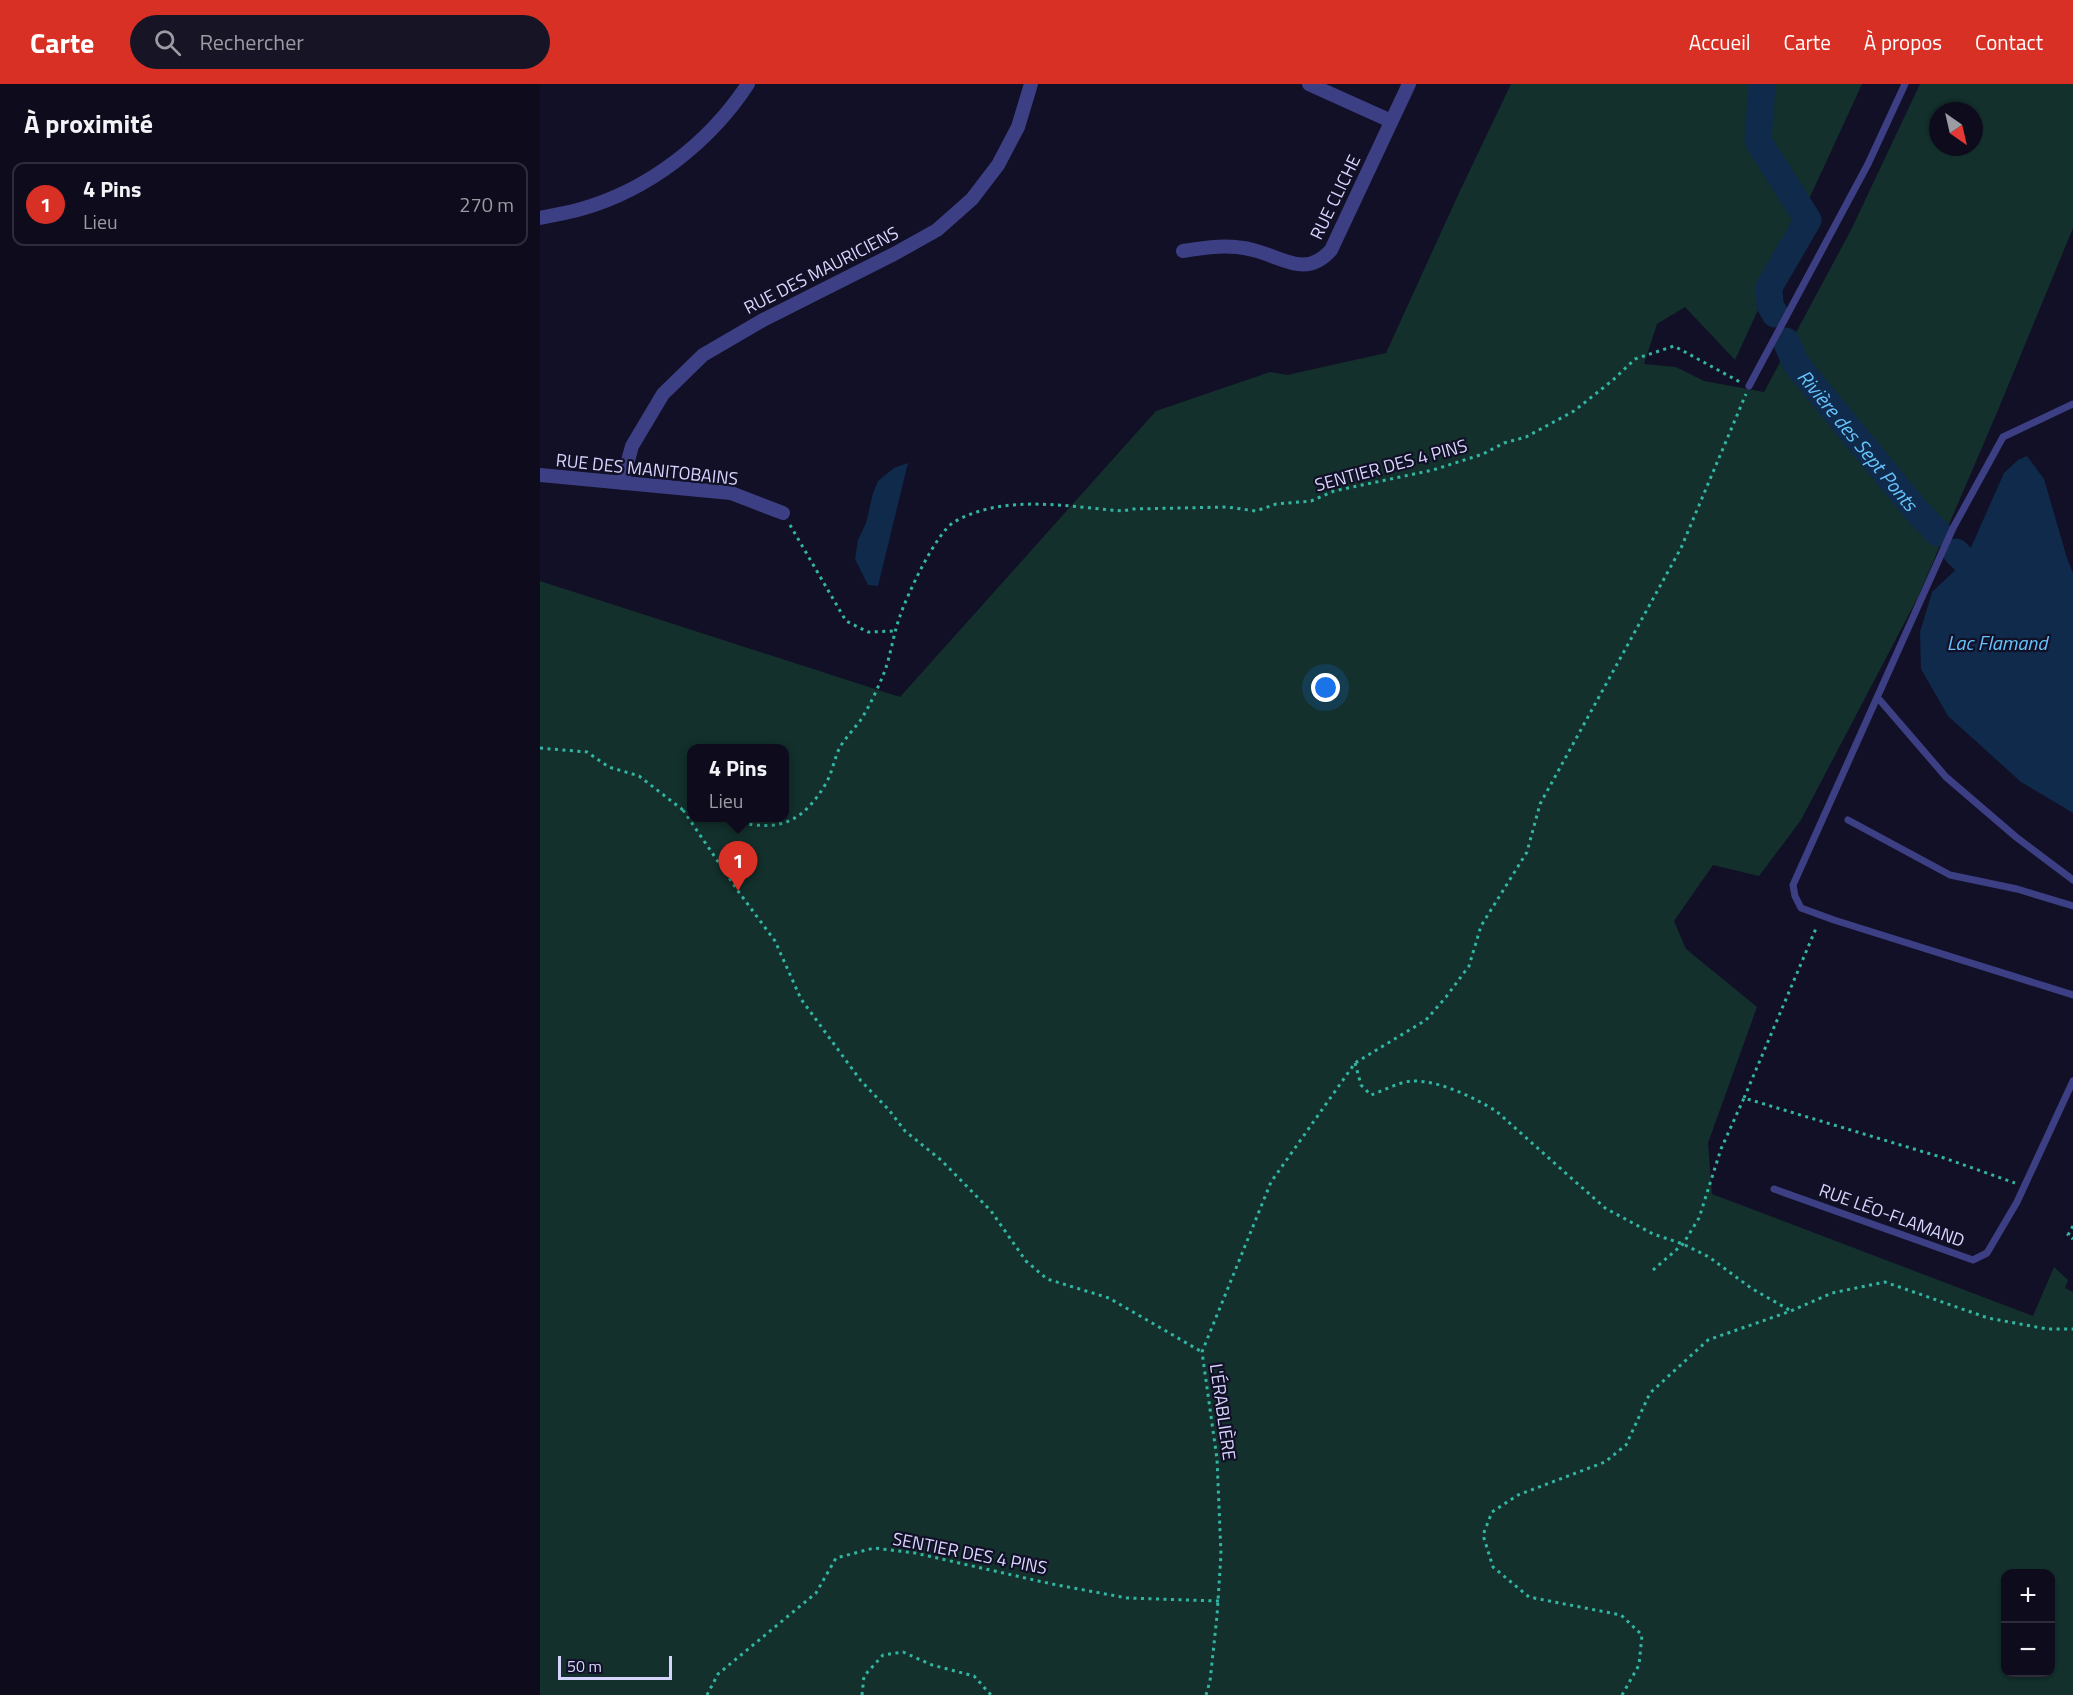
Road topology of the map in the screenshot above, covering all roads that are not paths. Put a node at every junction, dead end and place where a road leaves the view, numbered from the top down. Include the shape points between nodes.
1 (748, 84) edge
2 (1031, 84) edge
3 (1309, 84) edge
4 (1409, 84) edge
5 (1905, 84) edge
6 (1391, 121) junction
7 (540, 218) edge
8 (1183, 250) dead end
9 (1749, 386) road end
10 (2073, 404) edge
11 (540, 475) edge
12 (622, 483) junction
13 (783, 513) road end
14 (1878, 699) junction
15 (1848, 820) dead end
16 (2073, 880) edge
17 (2073, 906) edge
18 (2073, 995) edge
19 (2073, 1081) edge
20 (1774, 1189) dead end

1 - 7 street via 704,138 657,175 582,209
2 - 12 street, RUE DES MAURICIENS via 1018,128 998,165 972,199 937,230 703,355 663,394 632,446
3 - 6 street
4 - 6 street, RUE CLICHE
5 - 9 lane via 1868,164
6 - 8 street, RUE CLICHE via 1323,260 1298,264 1254,250 1222,246
10 - 14 lane via 2003,437 1953,528
11 - 12 street, RUE DES MANITOBAINS
12 - 13 street, RUE DES MANITOBAINS via 731,493
14 - 16 lane via 1946,777
14 - 18 lane via 1793,885 1800,908
15 - 17 lane via 1950,875
19 - 20 lane, RUE LÉO-FLAMAND via 2017,1202 1987,1253 1973,1260

